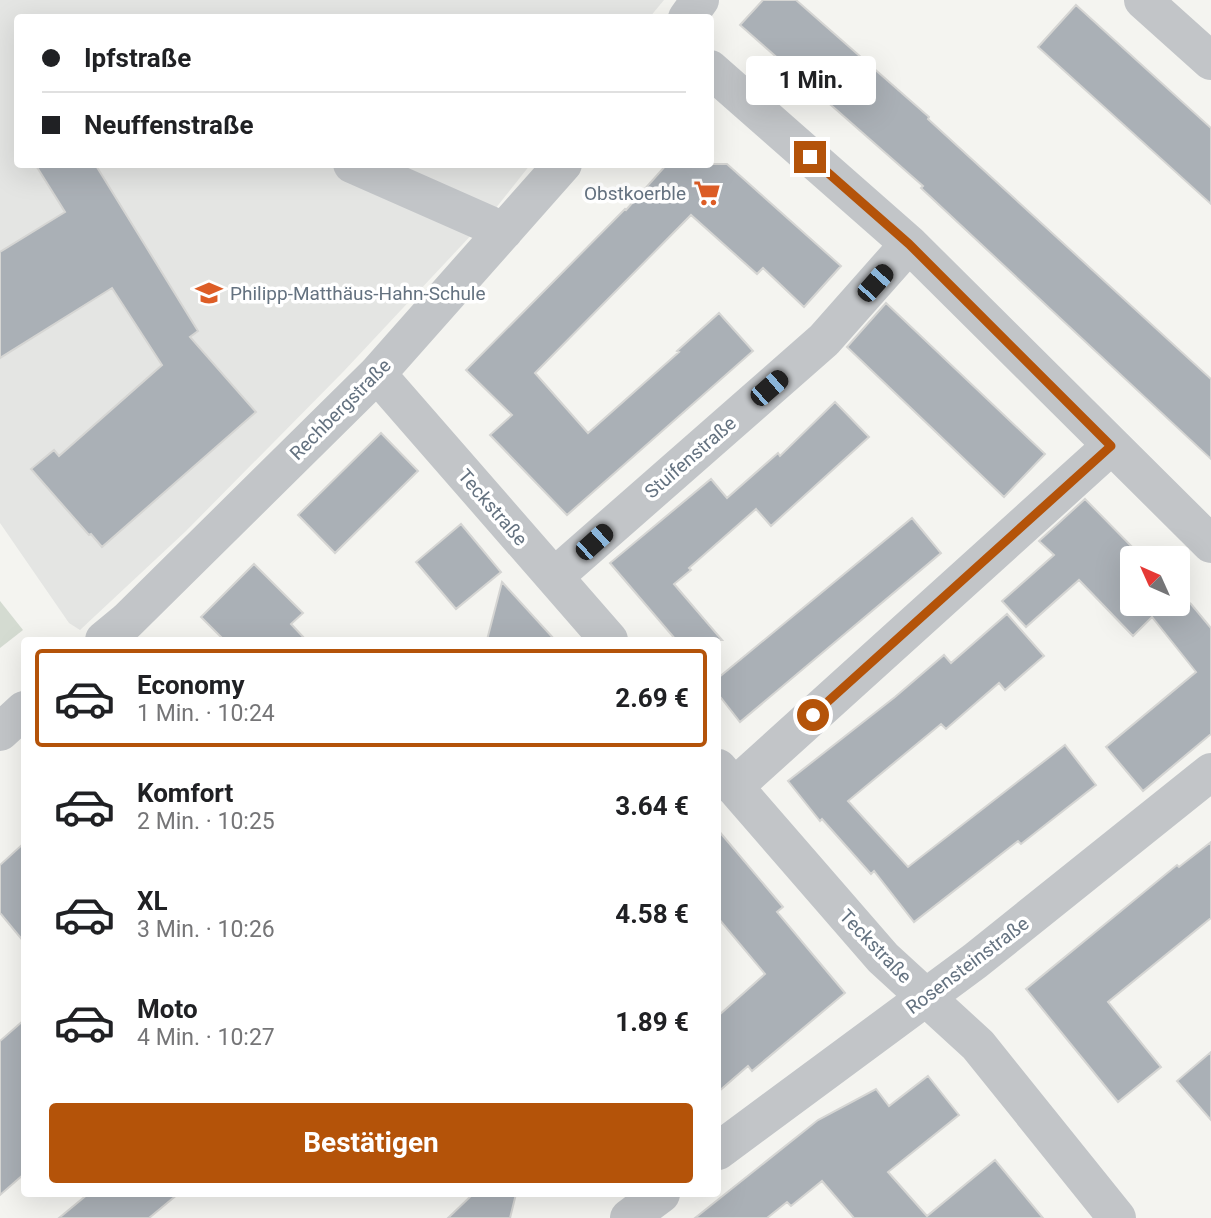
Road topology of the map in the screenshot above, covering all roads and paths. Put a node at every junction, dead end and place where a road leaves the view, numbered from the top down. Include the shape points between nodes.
1 (1143, 0) edge
2 (1211, 61) edge
3 (714, 73) edge
4 (361, 168) edge
5 (559, 168) edge
6 (504, 231) junction
7 (909, 244) junction
8 (377, 374) junction
9 (1111, 446) junction
10 (1211, 544) edge
11 (554, 577) junction
12 (125, 634) edge
13 (606, 637) edge
14 (21, 713) edge
15 (0, 732) edge
16 (1211, 772) edge
17 (726, 777) edge
18 (925, 996) junction
19 (721, 1150) edge
20 (1117, 1218) edge

1 - 2 street
3 - 7 street
4 - 6 street
5 - 6 street, Rechbergstraße
6 - 8 street, Rechbergstraße
7 - 9 street
7 - 11 street, Stuifenstraße via 824,340
8 - 11 street, Teckstraße
8 - 12 street, Rechbergstraße
9 - 10 street
9 - 17 street
11 - 13 street, Teckstraße
14 - 15 street
16 - 18 street, Rosensteinstraße
17 - 18 street, Teckstraße via 883,958
18 - 19 street, Rosensteinstraße
18 - 20 street, Teckstraße via 978,1045

